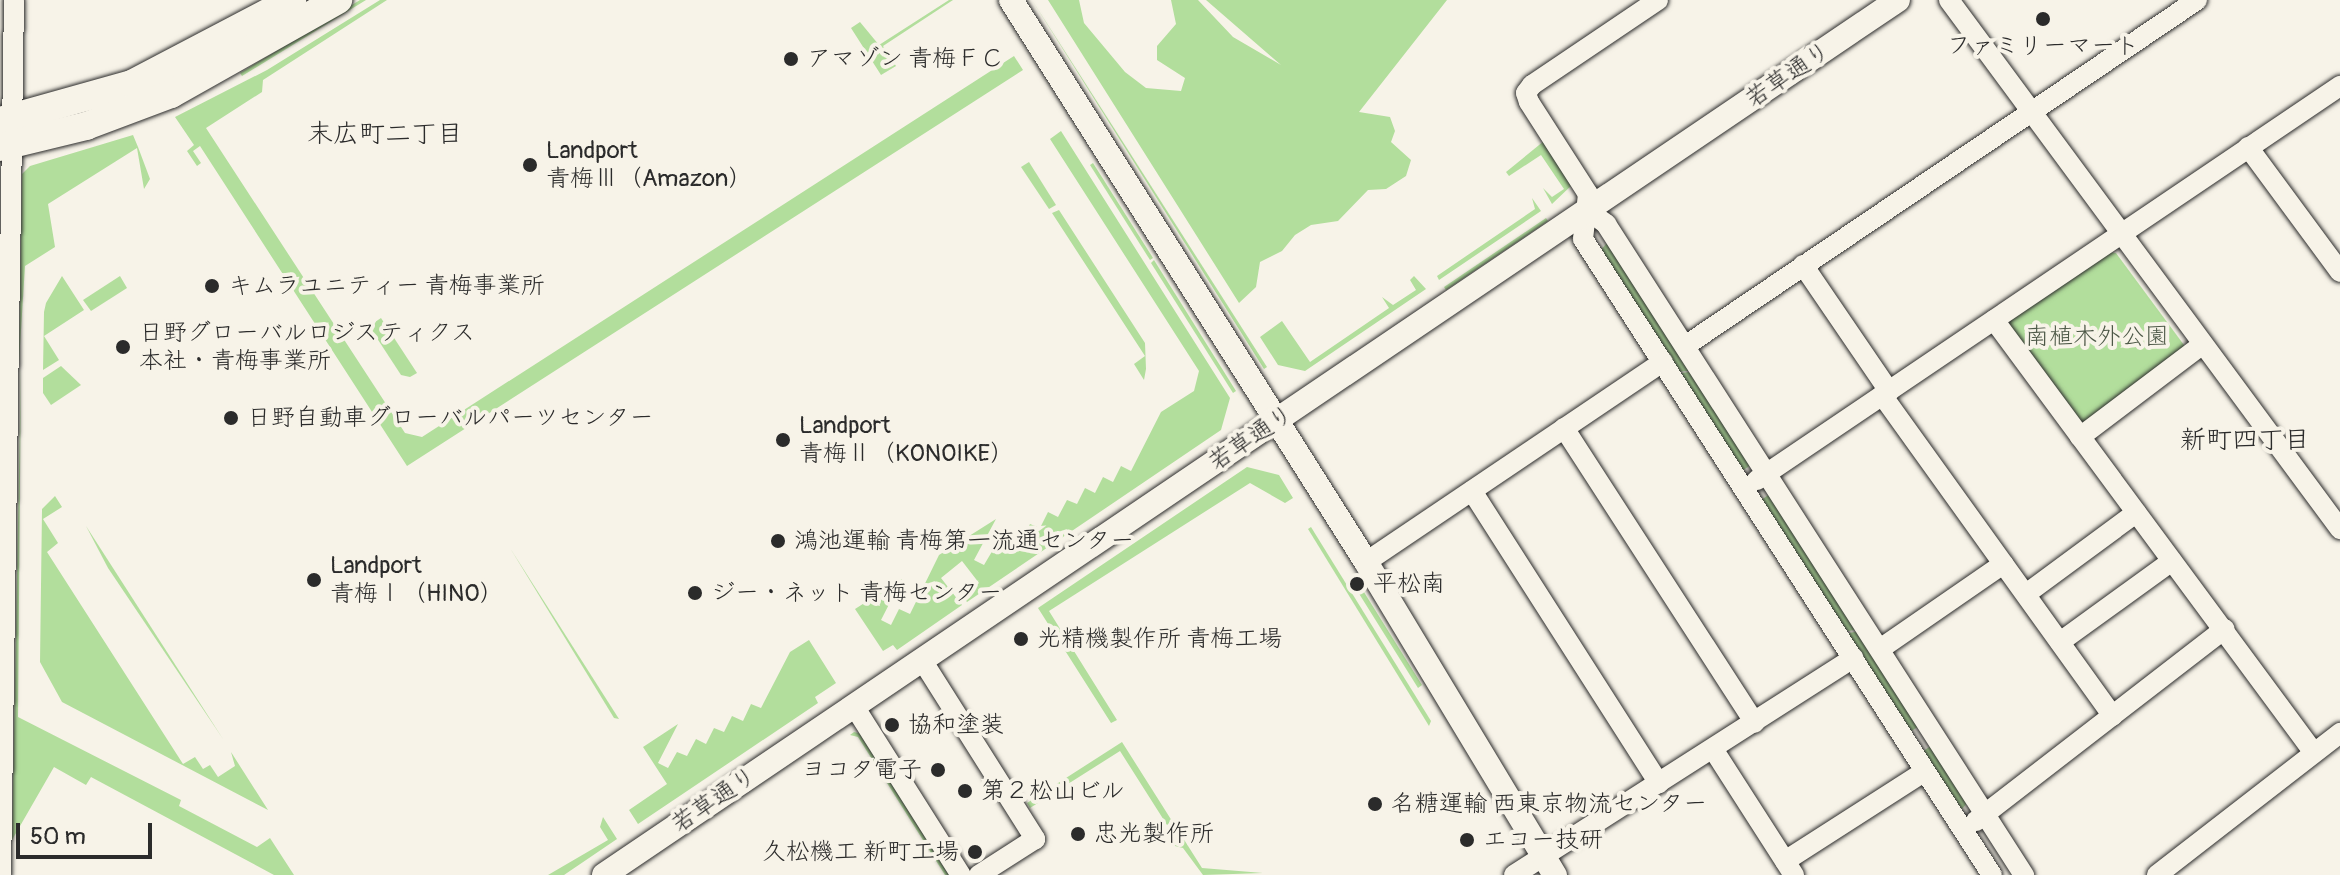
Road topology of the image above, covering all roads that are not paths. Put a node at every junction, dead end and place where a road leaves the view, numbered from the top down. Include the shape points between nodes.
1 (14, 0) edge
2 (292, 0) edge
3 (1011, 0) edge
4 (1658, 0) edge
5 (1898, 0) edge
6 (1949, 0) edge
7 (2197, 0) edge
8 (333, 1) edge
9 (2340, 86) edge
10 (2031, 112) junction
11 (6, 133) edge
12 (2248, 147) junction
13 (1587, 210) junction
14 (2120, 233) junction
15 (1803, 265) junction
16 (2340, 272) edge
17 (1994, 320) junction
18 (2203, 344) junction
19 (1685, 346) junction
20 (1663, 362) junction
21 (1886, 393) junction
22 (1276, 421) junction
23 (1564, 428) junction
24 (2080, 437) junction
25 (1766, 473) junction
26 (1744, 488) junction
27 (1472, 491) junction
28 (2136, 513) junction
29 (2340, 529) edge
30 (2172, 561) junction
31 (1366, 562) junction
32 (2003, 564) junction
33 (3, 578) edge
34 (2026, 594) junction
35 (2224, 629) junction
36 (2060, 642) junction
37 (1880, 649) junction
38 (1853, 658) junction
39 (922, 660) junction
40 (854, 706) junction
41 (2113, 716) junction
42 (1755, 723) junction
43 (2340, 733) edge
44 (1713, 749) junction
45 (2314, 753) junction
46 (1925, 771) junction
47 (1659, 783) junction
48 (1986, 815) junction
49 (1962, 830) junction
50 (1550, 866) edge
51 (1790, 868) edge
52 (1, 875) edge
53 (604, 875) edge
54 (961, 875) edge
55 (979, 875) edge
56 (1514, 875) edge
57 (1992, 875) edge
58 (2024, 875) edge
59 (2157, 875) edge

1 - 11 street
2 - 11 main road via 132,84
3 - 22 street
4 - 13 street via 1526,93 1588,194
5 - 13 street, 若草通り
6 - 10 street
7 - 10 street
8 - 11 main road via 171,94 86,126
9 - 12 street
10 - 14 street
10 - 15 street
11 - 33 street
12 - 14 street
12 - 16 street
13 - 19 street via 1606,224
13 - 20 street via 1583,239
13 - 22 street, 若草通り
14 - 17 street
14 - 18 street
15 - 19 street
15 - 21 street
17 - 21 street
17 - 24 street
18 - 24 street
18 - 29 street
19 - 25 street
20 - 23 street
20 - 26 street
21 - 25 street
21 - 32 street
22 - 31 street
22 - 39 street, 若草通り
23 - 27 street
23 - 42 street
24 - 28 street
25 - 26 street
25 - 37 street
26 - 38 street
27 - 31 street
27 - 47 street
28 - 30 street
28 - 34 street
30 - 35 street
30 - 36 street
31 - 50 street
32 - 34 street
32 - 37 street
33 - 52 street
34 - 36 street
35 - 41 street
35 - 45 street
36 - 41 street
37 - 48 street
38 - 42 street
38 - 46 street
39 - 40 street, 若草通り
39 - 55 street via 1035,839
40 - 53 street, 若草通り
40 - 54 street
41 - 48 street
42 - 44 street
43 - 45 street
44 - 47 street
44 - 51 street
45 - 59 street
46 - 49 street
46 - 51 street
47 - 50 street
48 - 49 street
48 - 58 street
49 - 57 street
50 - 56 street

